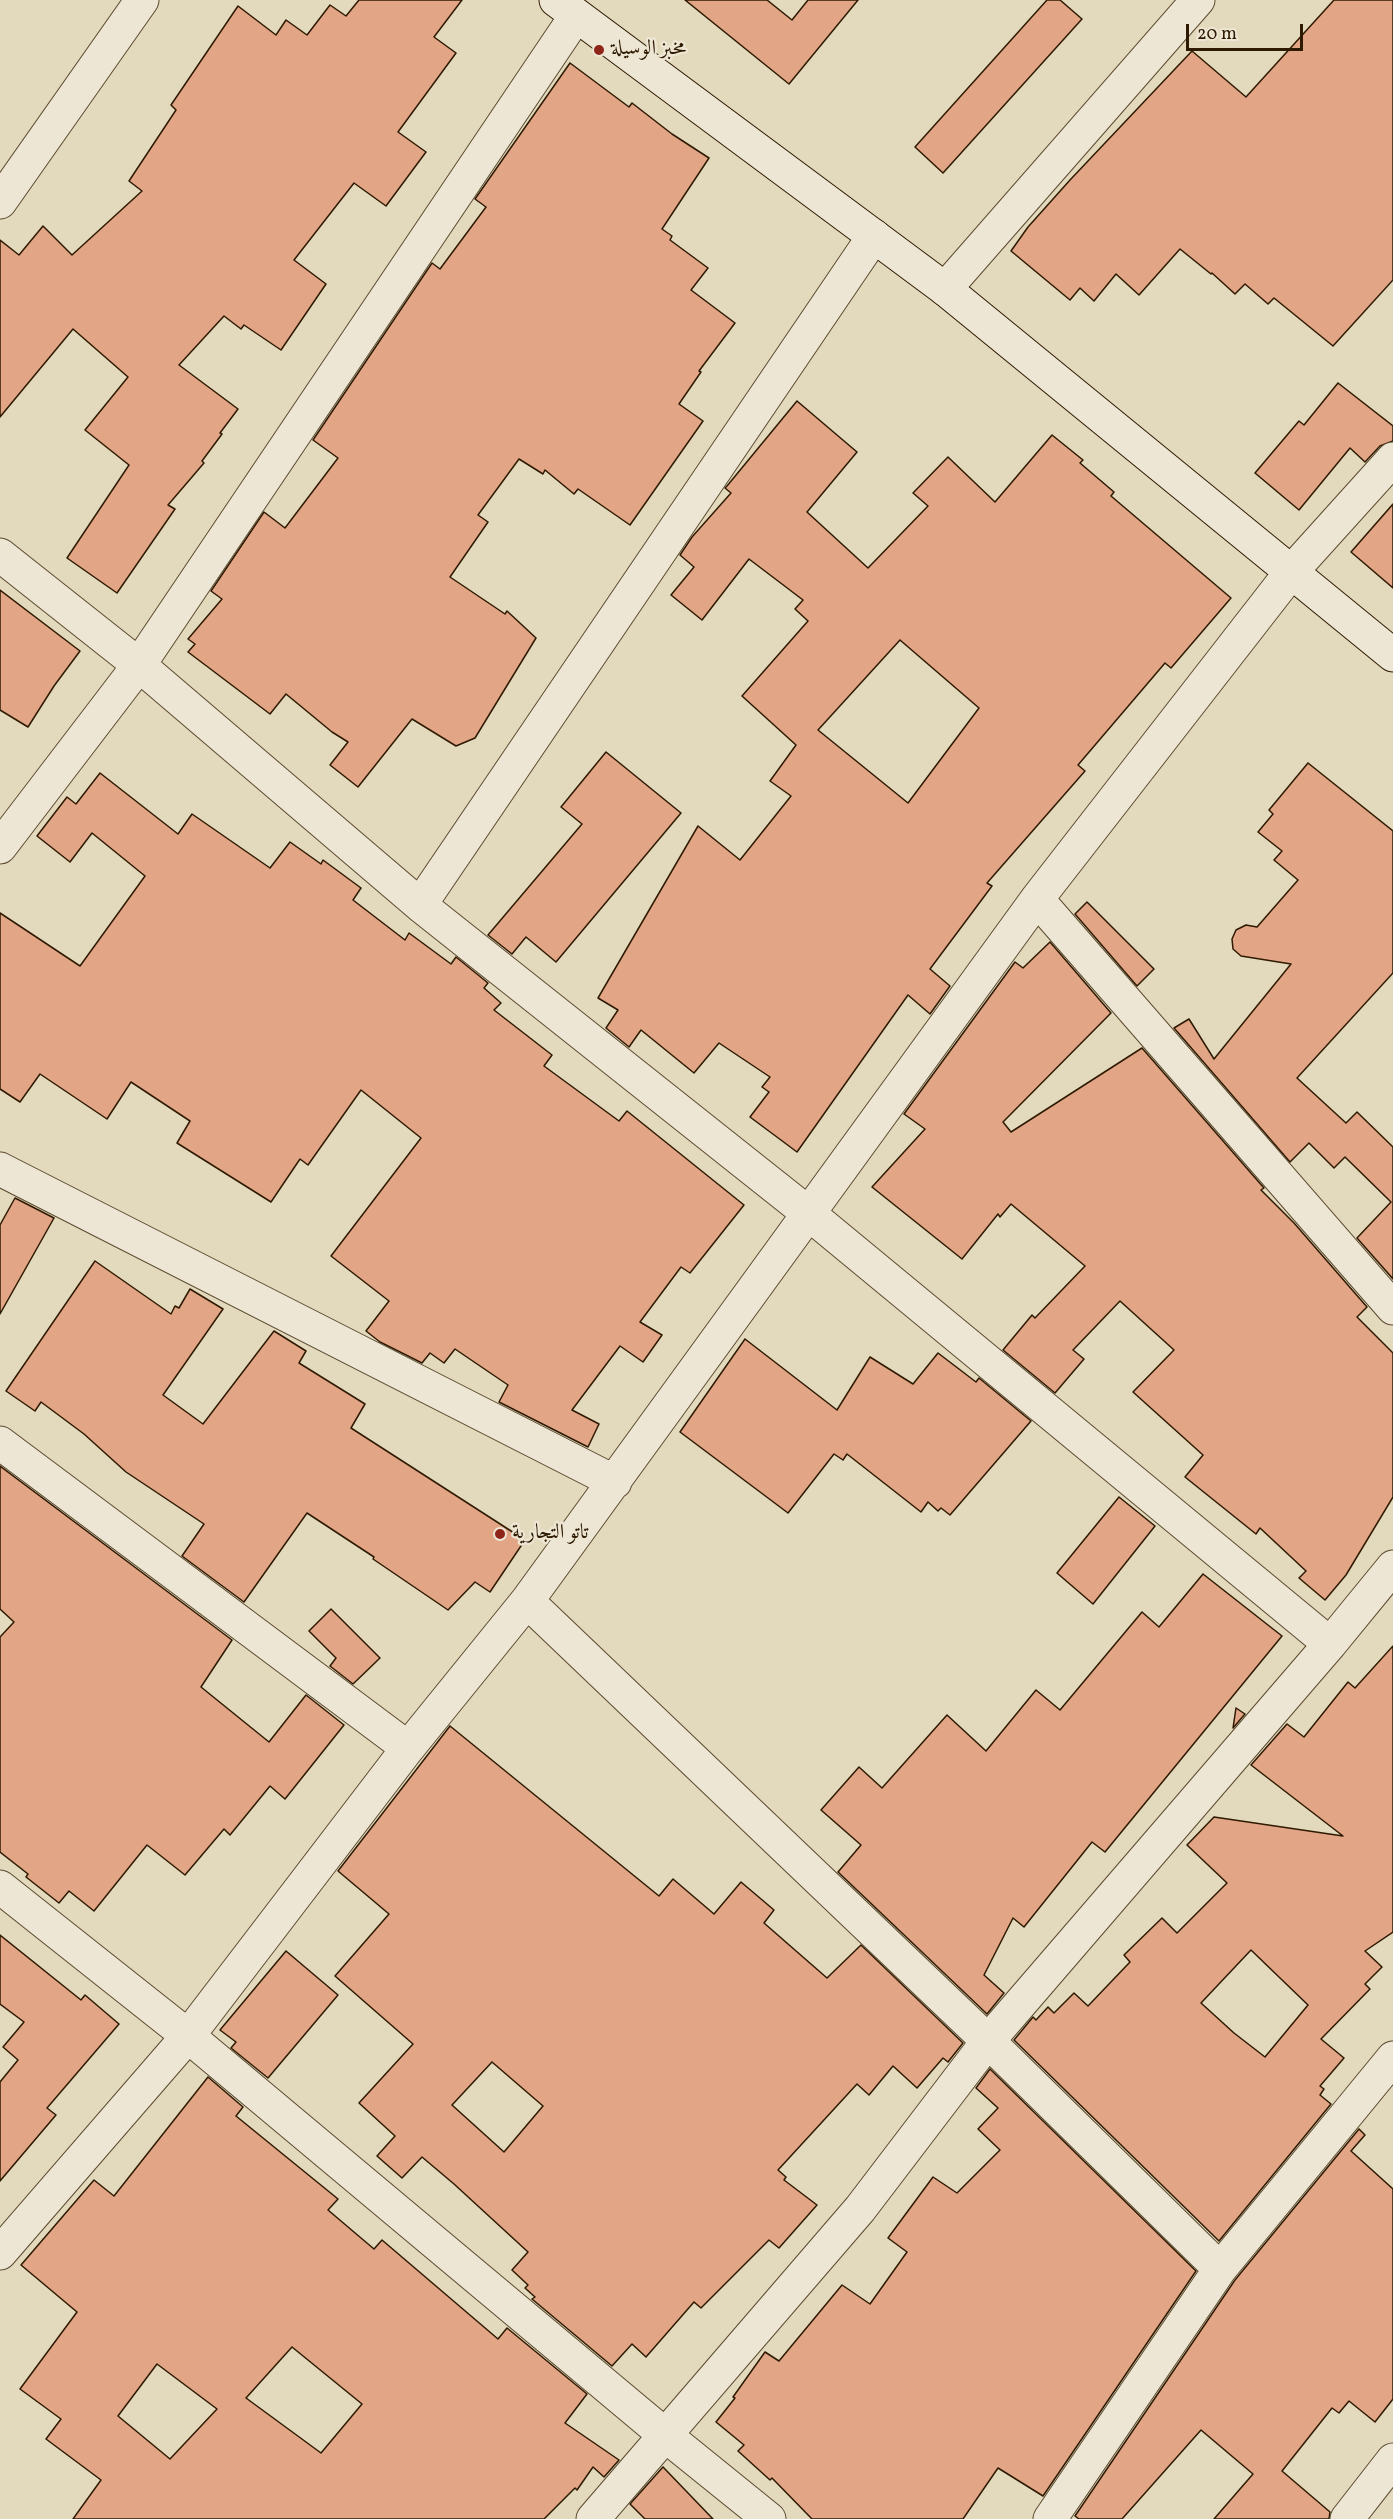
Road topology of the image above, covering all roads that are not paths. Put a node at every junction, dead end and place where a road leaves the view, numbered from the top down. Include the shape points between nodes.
1 (142, 0) edge
2 (1198, 0) edge
3 (566, 8) edge
4 (0, 202) edge
5 (874, 236) junction
6 (945, 289) junction
7 (1393, 459) edge
8 (0, 555) edge
9 (1292, 571) junction
10 (1393, 655) edge
11 (139, 665) junction
12 (0, 847) edge
13 (1037, 899) junction
14 (420, 905) junction
15 (0, 1169) edge
16 (808, 1213) junction
17 (1393, 1308) edge
18 (0, 1443) edge
19 (615, 1482) junction
20 (1393, 1567) edge
21 (527, 1601) junction
22 (1330, 1644) junction
23 (408, 1748) junction
24 (0, 1887) edge
25 (188, 2036) junction
26 (988, 2041) junction
27 (1390, 2069) edge
28 (0, 2253) edge
29 (1220, 2269) junction
30 (665, 2435) junction
31 (1393, 2460) edge
32 (593, 2519) edge
33 (769, 2519) edge
34 (1050, 2519) edge
35 (1347, 2519) edge

1 - 4 street
2 - 6 street
3 - 5 street
3 - 11 street
5 - 6 street
5 - 14 street
6 - 9 street
7 - 9 street
8 - 11 street
9 - 10 street
9 - 13 street
11 - 12 street
11 - 14 street
13 - 16 street
13 - 17 street
14 - 16 street
15 - 19 street
16 - 19 street
16 - 22 street
18 - 23 street
19 - 21 street
20 - 22 street
21 - 23 street
21 - 26 street
22 - 26 street
23 - 25 street
24 - 25 street
25 - 28 street
25 - 30 street
26 - 29 street
26 - 30 street via 860,2209
27 - 29 street
29 - 34 street
30 - 32 street
30 - 33 street
31 - 35 street

